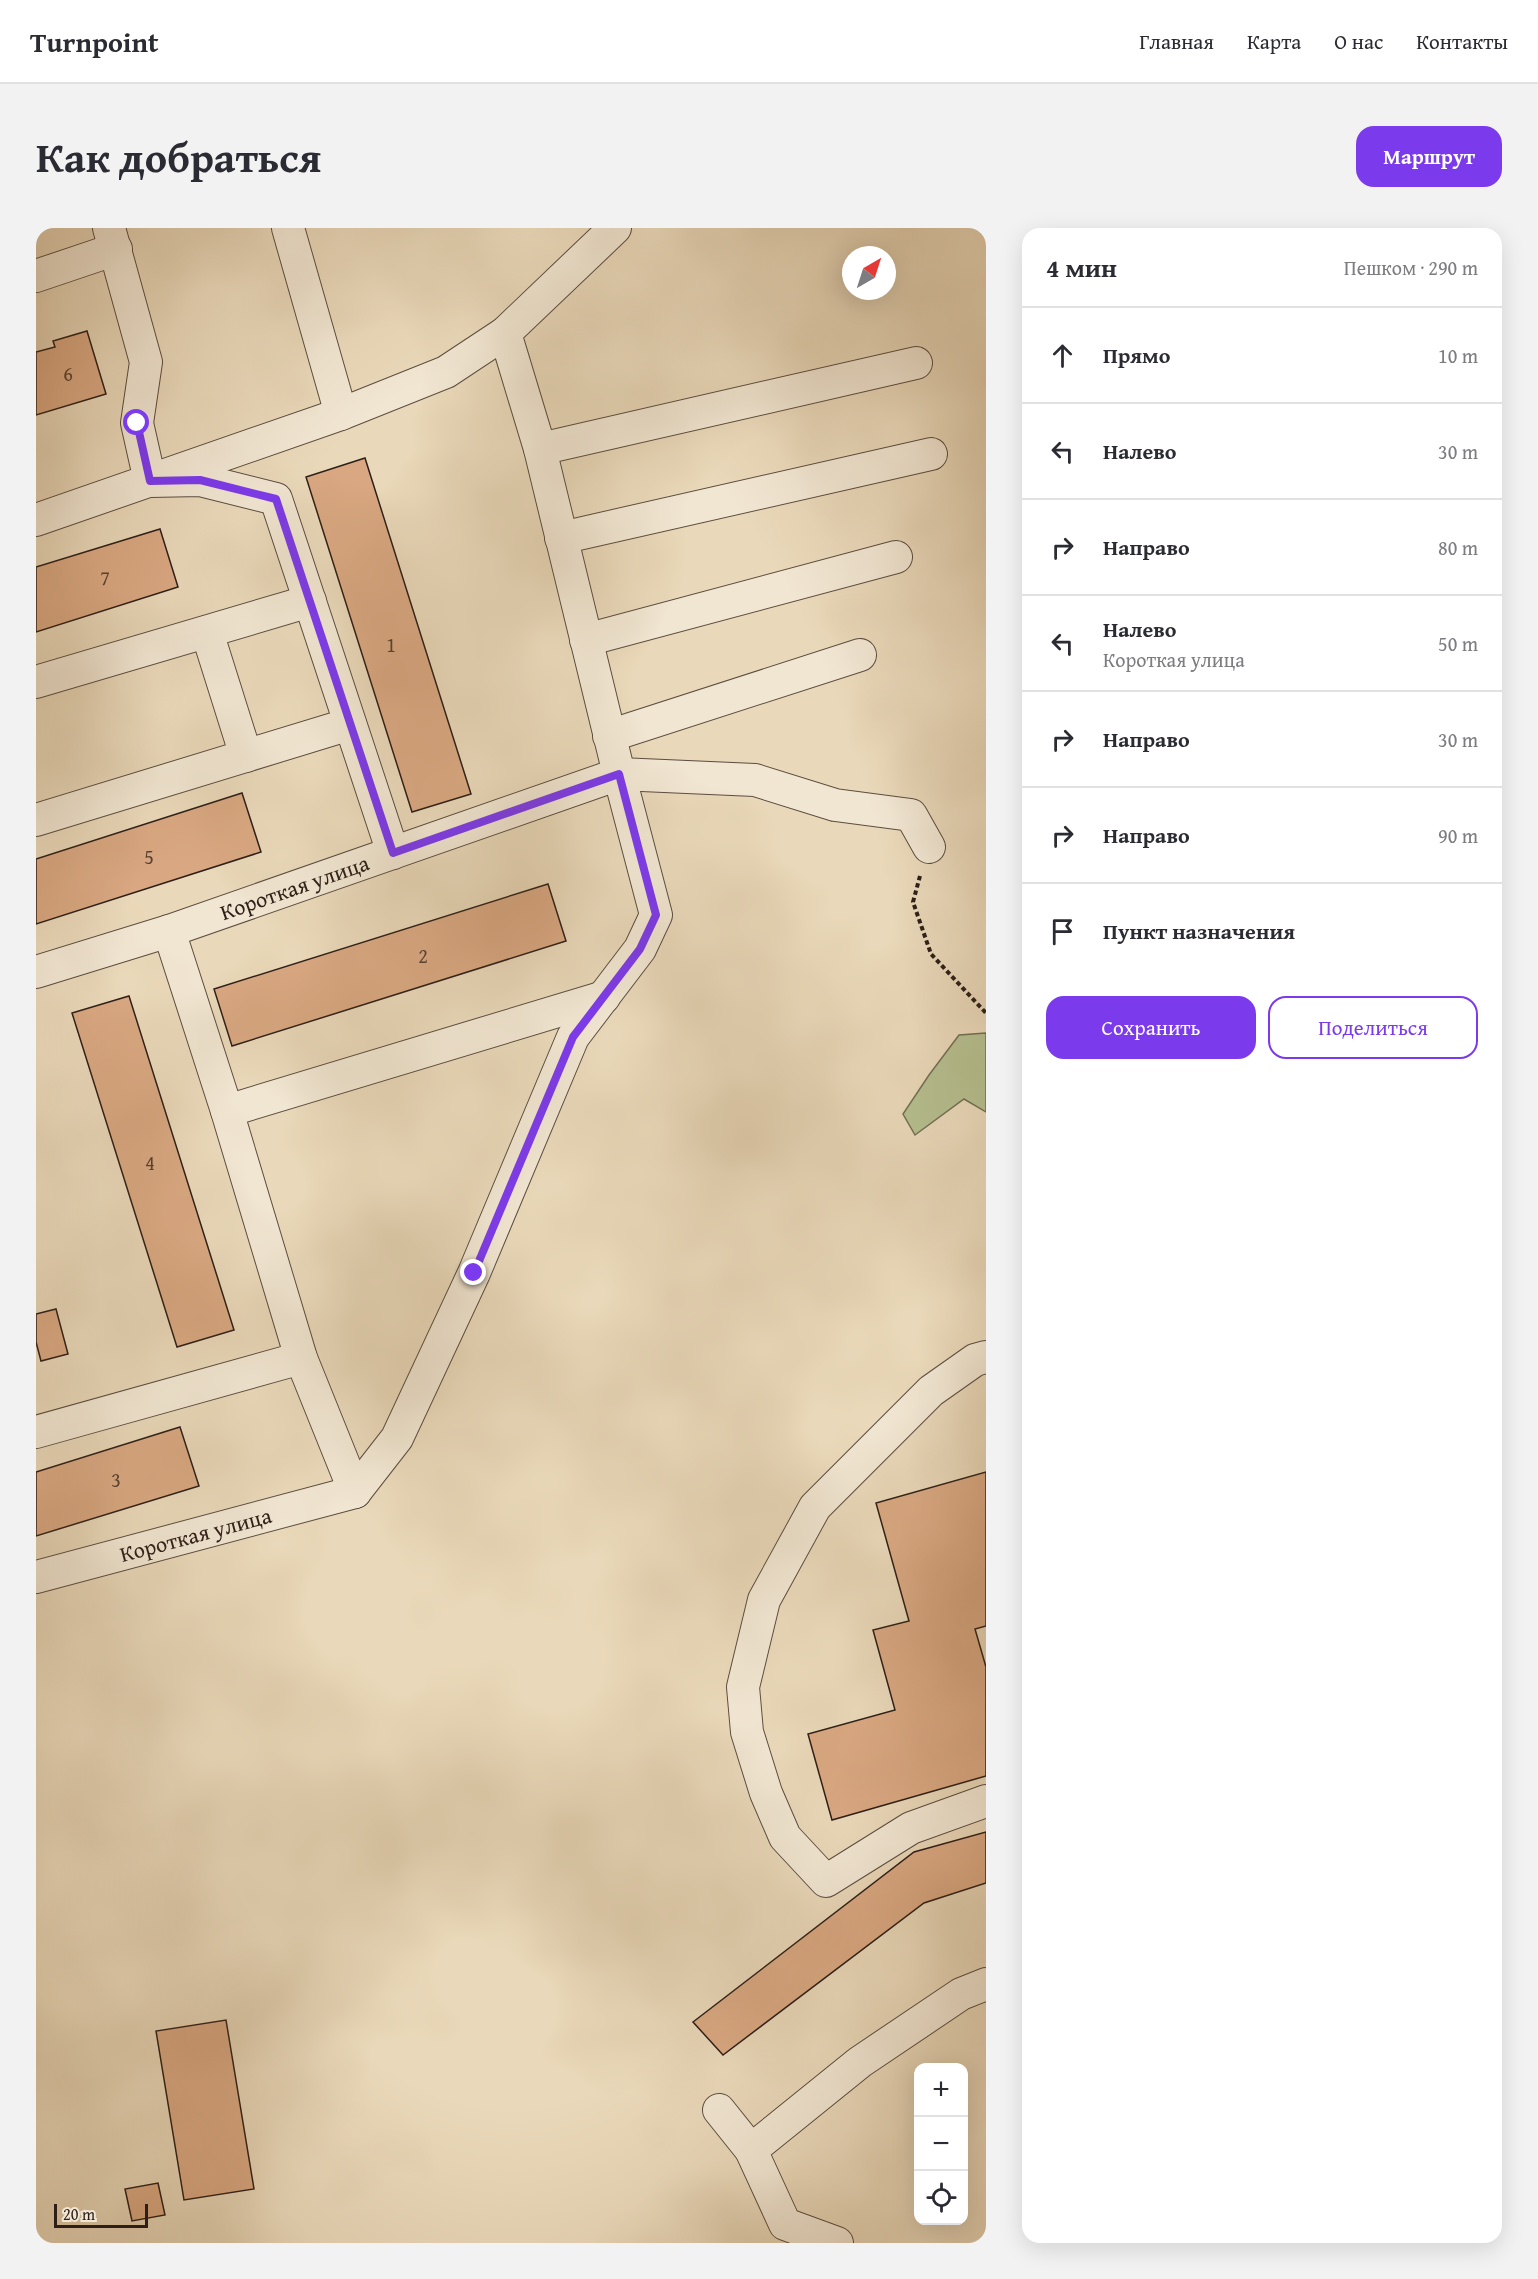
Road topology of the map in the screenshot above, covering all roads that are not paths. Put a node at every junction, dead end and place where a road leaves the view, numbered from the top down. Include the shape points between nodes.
1 (288, 228) edge
2 (615, 228) edge
3 (112, 238) edge
4 (36, 276) edge
5 (505, 333) junction
6 (916, 363) dead end
7 (341, 414) junction
8 (540, 449) junction
9 (930, 454) dead end
10 (150, 481) junction
11 (36, 520) edge
12 (561, 538) junction
13 (896, 557) dead end
14 (309, 601) junction
15 (207, 632) junction
16 (586, 640) junction
17 (860, 655) dead end
18 (36, 682) edge
19 (350, 724) junction
20 (609, 736) junction
21 (246, 756) junction
22 (619, 774) junction
23 (36, 820) edge
24 (929, 847) road end
25 (393, 853) junction
26 (169, 931) junction
27 (36, 972) edge
28 (604, 997) junction
29 (227, 1111) junction
30 (986, 1357) edge
31 (302, 1358) junction
32 (36, 1432) edge
33 (355, 1492) junction
34 (36, 1577) edge
35 (986, 1801) edge
36 (986, 1983) edge
37 (719, 2110) dead end
38 (751, 2150) junction
39 (837, 2243) edge

1 - 7 street
2 - 5 street
3 - 4 street
3 - 10 street via 146,362 137,423
5 - 7 street via 446,372
5 - 8 street
6 - 8 street
7 - 10 street
8 - 12 street
9 - 12 street
10 - 11 street
10 - 14 street via 200,480 276,499
12 - 16 street
13 - 16 street
14 - 15 street
14 - 19 street
15 - 18 street
15 - 21 street
16 - 20 street
17 - 20 street
19 - 21 street
19 - 25 street
20 - 22 street
21 - 23 street
22 - 24 street via 755,780 835,806 911,815
22 - 25 street, Короткая улица
22 - 28 street via 656,915 640,949
25 - 26 street, Короткая улица
26 - 27 street, Короткая улица
26 - 29 street
28 - 29 street
28 - 33 street via 573,1037 474,1273 397,1438
29 - 31 street
30 - 35 street via 975,1360 931,1391 815,1507 764,1600 743,1687 747,1732 785,1838 826,1881 910,1828
31 - 32 street
31 - 33 street
33 - 34 street, Короткая улица
36 - 38 street via 961,1994 860,2062
37 - 38 street
38 - 39 street via 785,2224

